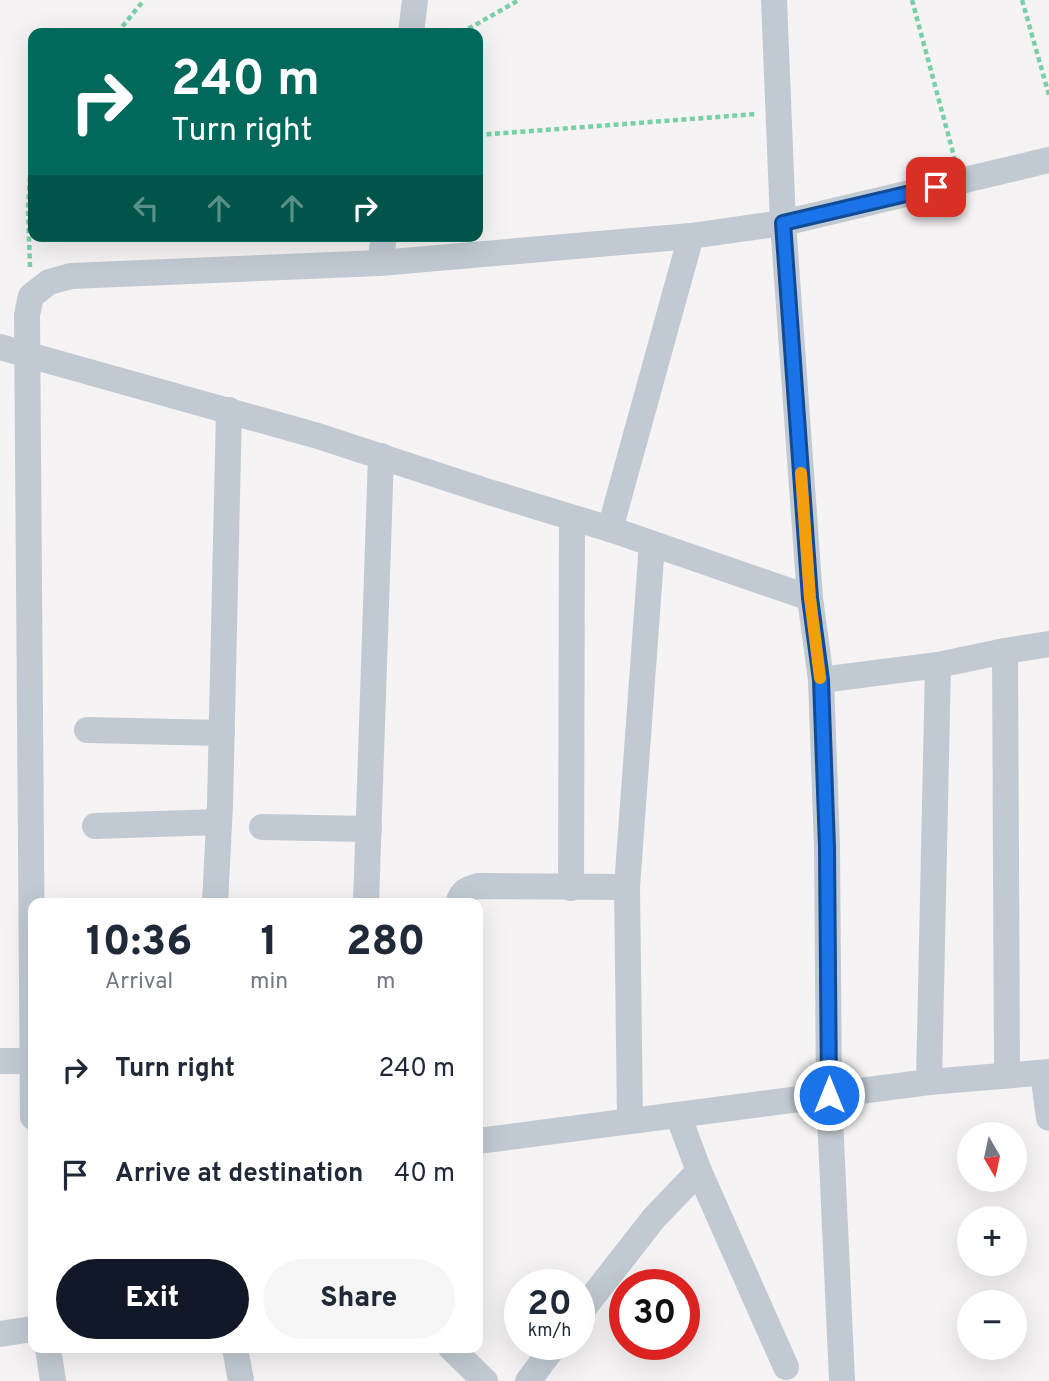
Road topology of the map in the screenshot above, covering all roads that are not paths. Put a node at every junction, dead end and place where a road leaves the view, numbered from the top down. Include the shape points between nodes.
1 (415, 0) edge
2 (774, 0) edge
3 (412, 28) edge
4 (1049, 160) edge
5 (783, 223) junction
6 (691, 236) junction
7 (383, 242) edge
8 (380, 263) junction
9 (0, 347) edge
10 (27, 353) junction
11 (229, 410) junction
12 (381, 456) junction
13 (572, 518) junction
14 (610, 530) junction
15 (652, 544) junction
16 (810, 598) junction
17 (1049, 644) edge
18 (1004, 651) junction
19 (938, 665) junction
20 (821, 680) junction
21 (87, 730) dead end
22 (222, 733) junction
23 (219, 822) junction
24 (95, 826) dead end
25 (262, 827) dead end
26 (369, 829) junction
27 (627, 887) junction
28 (571, 888) junction
29 (31, 898) edge
30 (215, 898) edge
31 (366, 898) edge
32 (459, 898) edge
33 (0, 1061) edge
34 (28, 1061) edge
35 (1046, 1073) edge
36 (1007, 1075) junction
37 (929, 1082) junction
38 (829, 1095) junction
39 (678, 1115) junction
40 (1049, 1118) edge
41 (630, 1122) junction
42 (483, 1140) edge
43 (699, 1171) junction
44 (595, 1294) edge
45 (28, 1330) edge
46 (0, 1334) edge
47 (49, 1353) edge
48 (236, 1353) edge
49 (456, 1353) edge
50 (544, 1360) edge
51 (786, 1367) dead end
52 (53, 1381) edge
53 (241, 1381) edge
54 (485, 1381) edge
55 (528, 1381) edge
56 (842, 1381) edge

1 - 3 street
2 - 5 street
4 - 5 street
5 - 6 street
5 - 16 street
6 - 8 street
6 - 14 street
7 - 8 street
8 - 10 street via 71,276 49,282 32,296
9 - 10 street
10 - 11 street
10 - 29 street
11 - 12 street
11 - 22 street
12 - 13 street
12 - 26 street
13 - 14 street
13 - 28 street
14 - 15 street
15 - 16 street
15 - 27 street
16 - 20 street
17 - 18 street
18 - 19 street
18 - 36 street
19 - 20 street
19 - 37 street
20 - 38 street
21 - 22 street
22 - 23 street
23 - 24 street
23 - 30 street
25 - 26 street
26 - 31 street
27 - 28 street
27 - 41 street
28 - 32 street via 478,886 466,889
33 - 34 street
35 - 36 street
35 - 40 street
36 - 37 street
37 - 38 street
38 - 39 street
38 - 56 street
39 - 41 street
39 - 43 street
41 - 42 street
43 - 44 street via 654,1218
43 - 51 street
45 - 46 street
47 - 52 street
48 - 53 street
49 - 54 street
50 - 55 street

